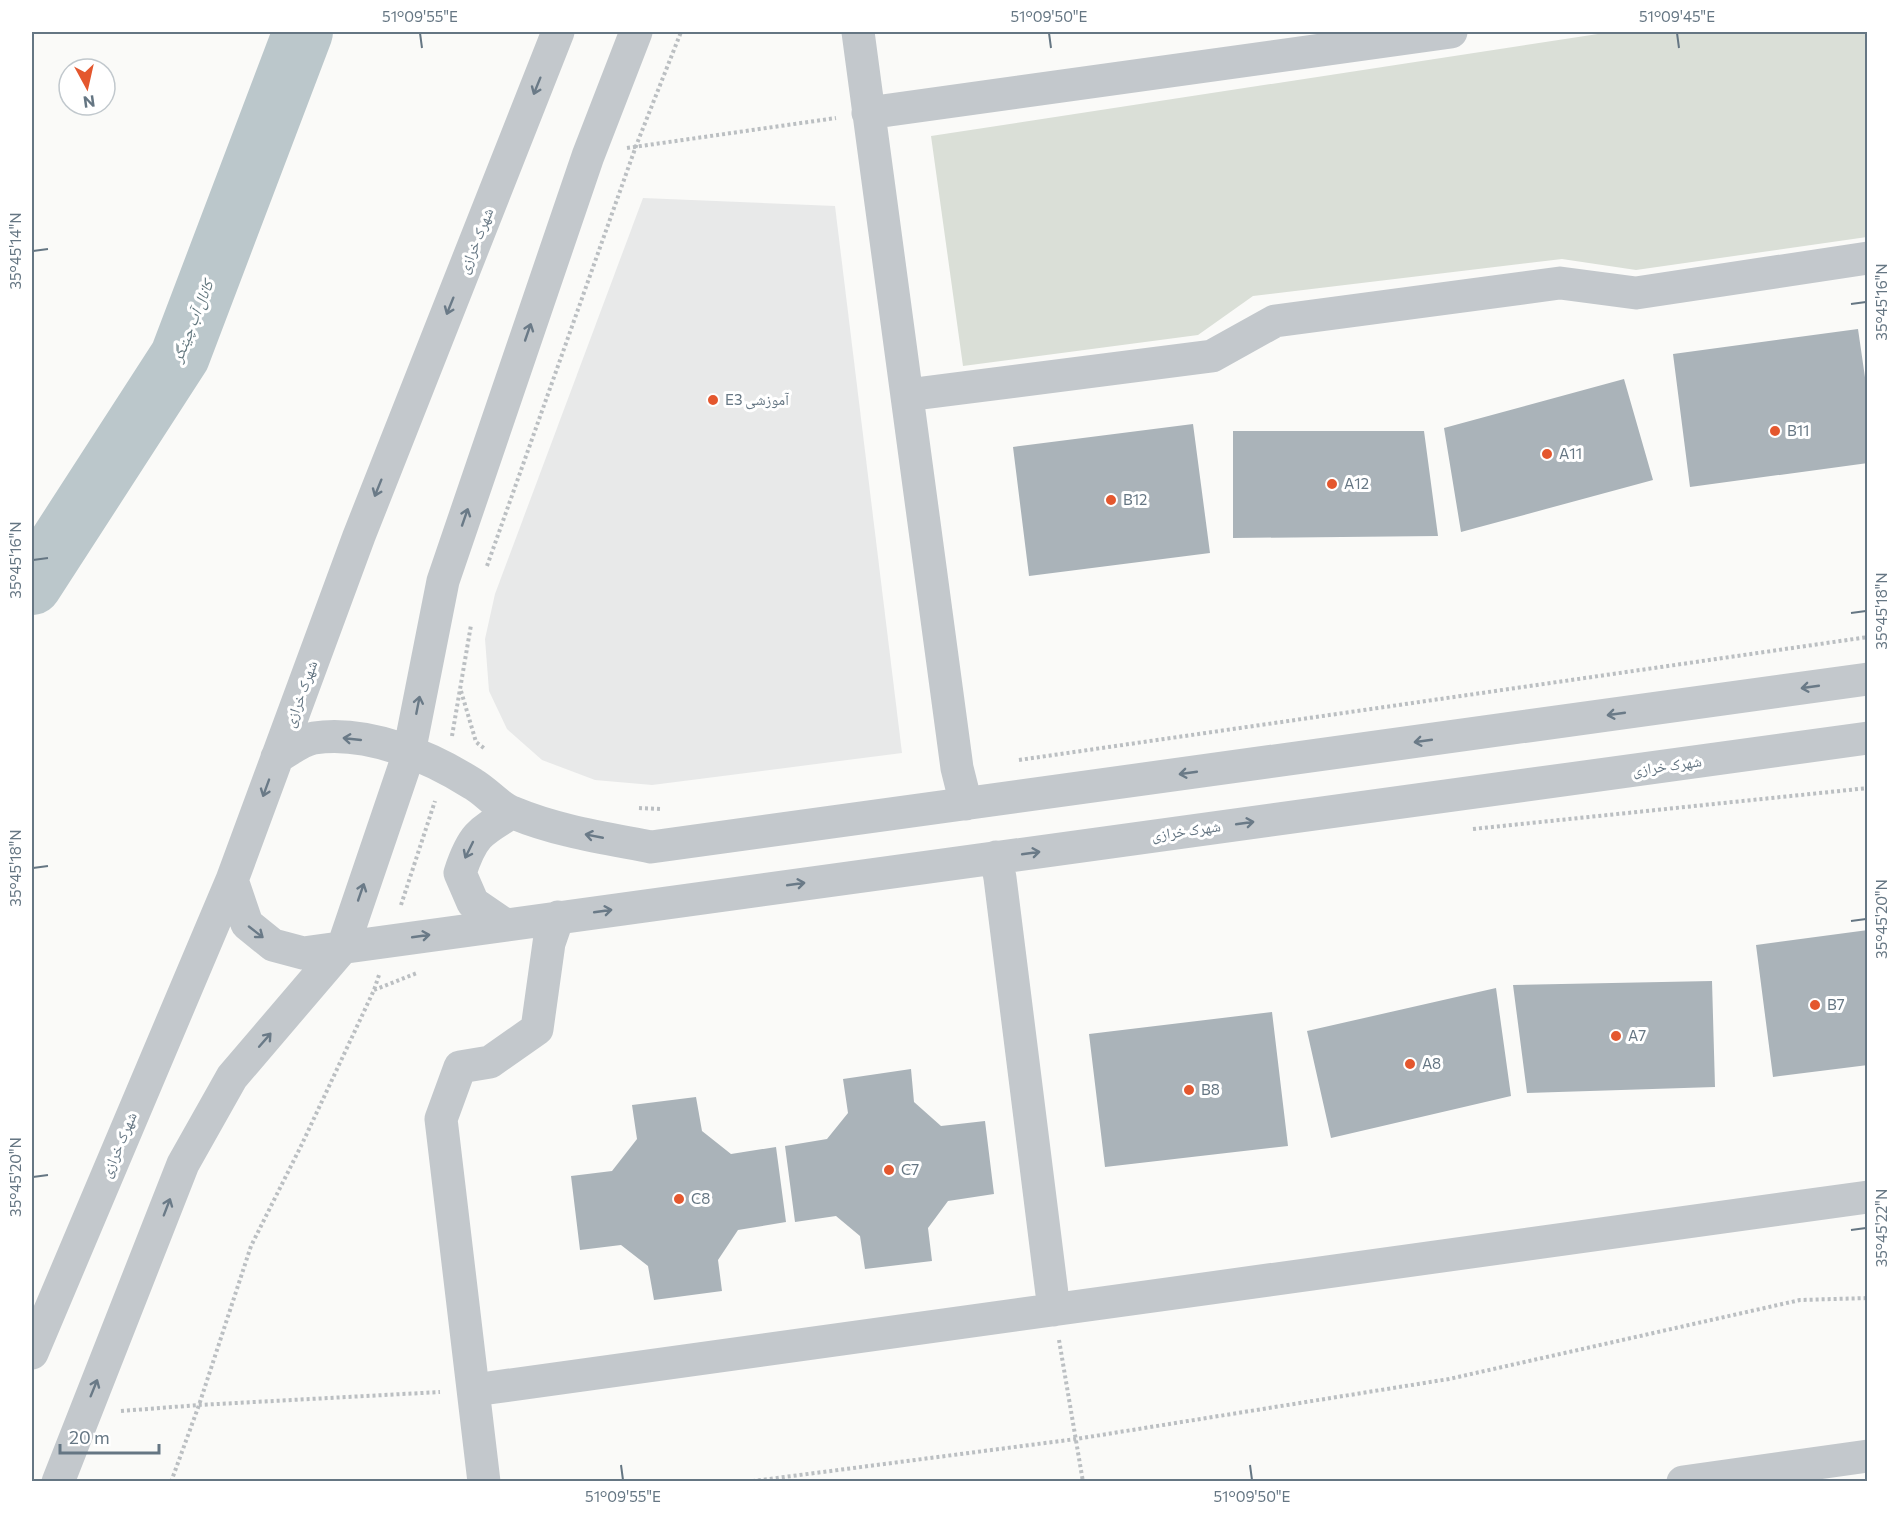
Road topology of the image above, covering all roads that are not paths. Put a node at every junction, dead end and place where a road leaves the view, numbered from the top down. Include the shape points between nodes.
1 (558, 32) edge
2 (636, 32) edge
3 (858, 32) edge
4 (1451, 32) edge
5 (868, 113) junction
6 (1868, 258) edge
7 (907, 395) junction
8 (1868, 679) edge
9 (1868, 738) edge
10 (409, 753) junction
11 (277, 757) junction
12 (966, 804) junction
13 (512, 813) junction
14 (996, 857) junction
15 (232, 880) junction
16 (558, 917) junction
17 (504, 924) junction
18 (343, 947) junction
19 (1868, 1197) edge
20 (1054, 1310) junction
21 (32, 1353) edge
22 (474, 1390) junction
23 (1868, 1456) edge
24 (58, 1482) edge
25 (484, 1482) edge
26 (1683, 1482) edge

1 -> 11 street, شهرک خرازی via 359,536
10 -> 2 street via 443,581 588,156
3 - 5 street
4 - 5 street
5 - 7 street
6 - 7 street via 1636,293 1560,283 1275,321 1212,356
7 - 12 street via 957,768
8 -> 12 street
14 -> 9 street, شهرک خرازی
10 -> 11 street via 351,738 312,738
10 - 13 street via 429,759 476,785
18 -> 10 street
11 -> 15 street, شهرک خرازی
12 -> 13 street via 651,847 579,833
13 -> 17 street via 483,830 468,848 460,873 472,903
16 -> 14 street, شهرک خرازی
14 - 20 street
15 -> 18 street, شهرک خرازی via 247,924 273,945 303,953
15 - 21 street, شهرک خرازی
16 - 17 street, شهرک خرازی
16 - 22 street via 549,944 537,1029 490,1062 460,1066 441,1119
18 -> 17 street, شهرک خرازی
24 -> 18 street via 183,1164 232,1077
19 - 20 street
20 - 22 street
22 - 25 street
23 - 26 street

